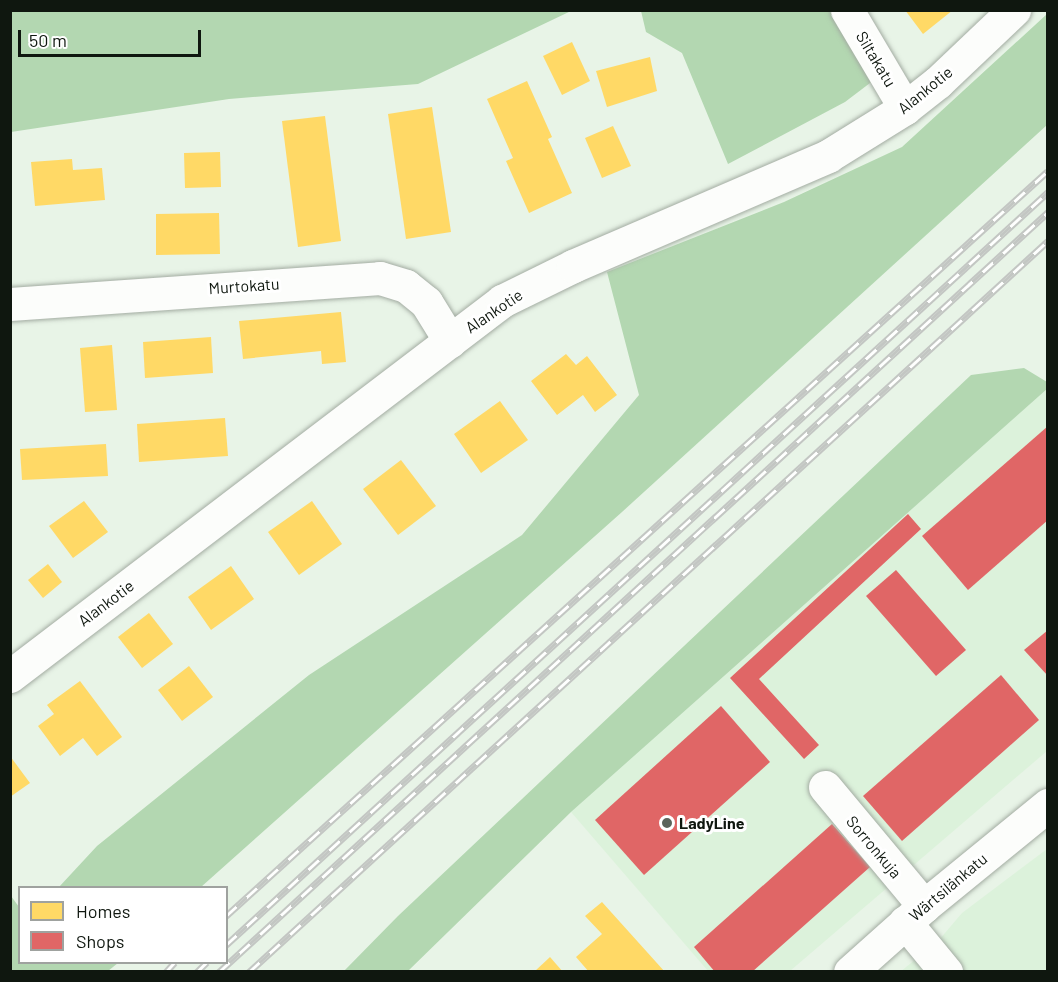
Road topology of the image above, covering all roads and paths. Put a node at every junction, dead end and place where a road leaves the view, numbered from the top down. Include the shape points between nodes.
1 (847, 10) edge
2 (1014, 10) edge
3 (905, 108) junction
4 (10, 304) edge
5 (450, 341) junction
6 (10, 676) edge
7 (825, 788) dead end
8 (1047, 805) edge
9 (915, 914) junction
10 (850, 972) edge
11 (946, 972) edge

1 - 3 street, Siltakatu
2 - 3 street, Alankotie
3 - 5 street, Alankotie via 828,156 573,266 502,301
4 - 5 street, Murtokatu via 380,278 406,286 426,302
5 - 6 street, Alankotie
7 - 9 street, Sorronkuja
8 - 9 street, Wärtsilänkatu
9 - 10 street, Wärtsilänkatu
9 - 11 street, Sorronkuja

